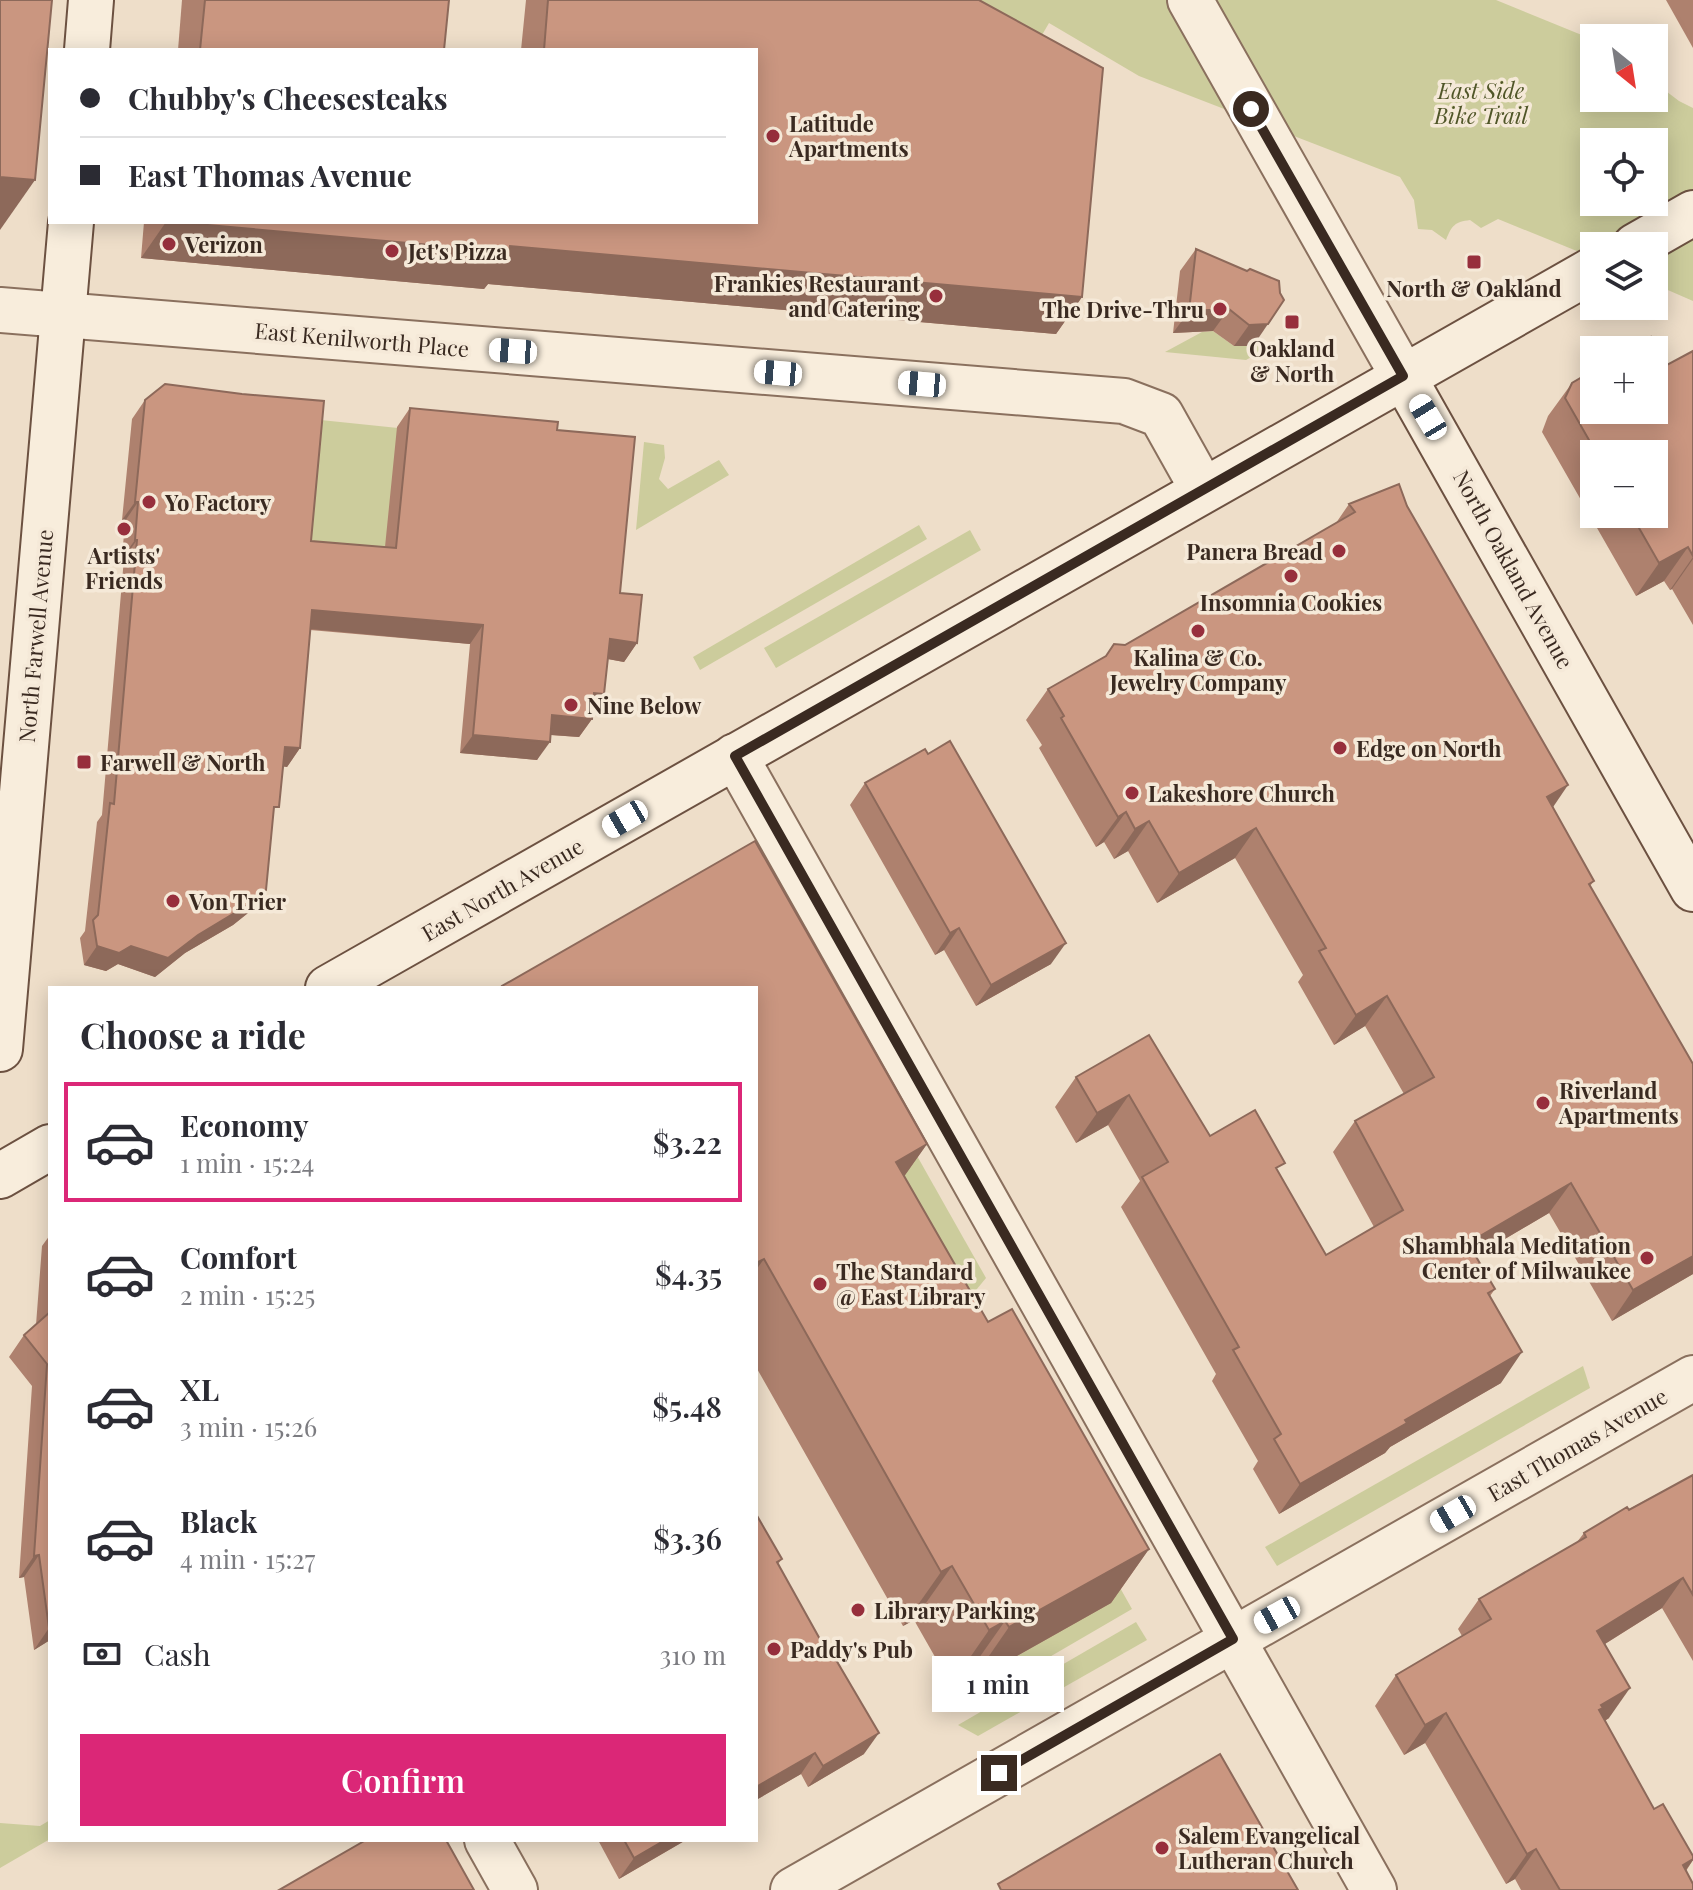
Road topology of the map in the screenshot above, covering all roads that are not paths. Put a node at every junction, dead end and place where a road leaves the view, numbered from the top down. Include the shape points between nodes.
1 (91, 0) edge
2 (1190, 0) edge
3 (87, 48) edge
4 (1693, 213) edge
5 (71, 224) edge
6 (1660, 232) edge
7 (1580, 277) edge
8 (0, 310) edge
9 (64, 316) junction
10 (1403, 376) junction
11 (1203, 490) junction
12 (735, 756) junction
13 (1693, 889) edge
14 (332, 986) edge
15 (0, 1049) edge
16 (48, 1148) edge
17 (0, 1176) edge
18 (1693, 1378) edge
19 (1233, 1639) junction
20 (488, 1842) edge
21 (515, 1890) edge
22 (793, 1890) edge
23 (1374, 1890) edge

1 - 3 street
2 - 10 street, North Oakland Avenue
4 - 6 street
5 - 9 street, North Farwell Avenue
7 - 10 street, East North Avenue
8 - 9 street, East Kenilworth Place
9 - 11 street, East Kenilworth Place via 1124,401 1161,415
9 - 15 street, North Farwell Avenue
10 - 11 street, East North Avenue
10 - 13 street, North Oakland Avenue
11 - 12 street, East North Avenue
12 - 14 street, East North Avenue
12 - 19 street
16 - 17 street
18 - 19 street, East Thomas Avenue
19 - 22 street, East Thomas Avenue
19 - 23 street
20 - 21 street

